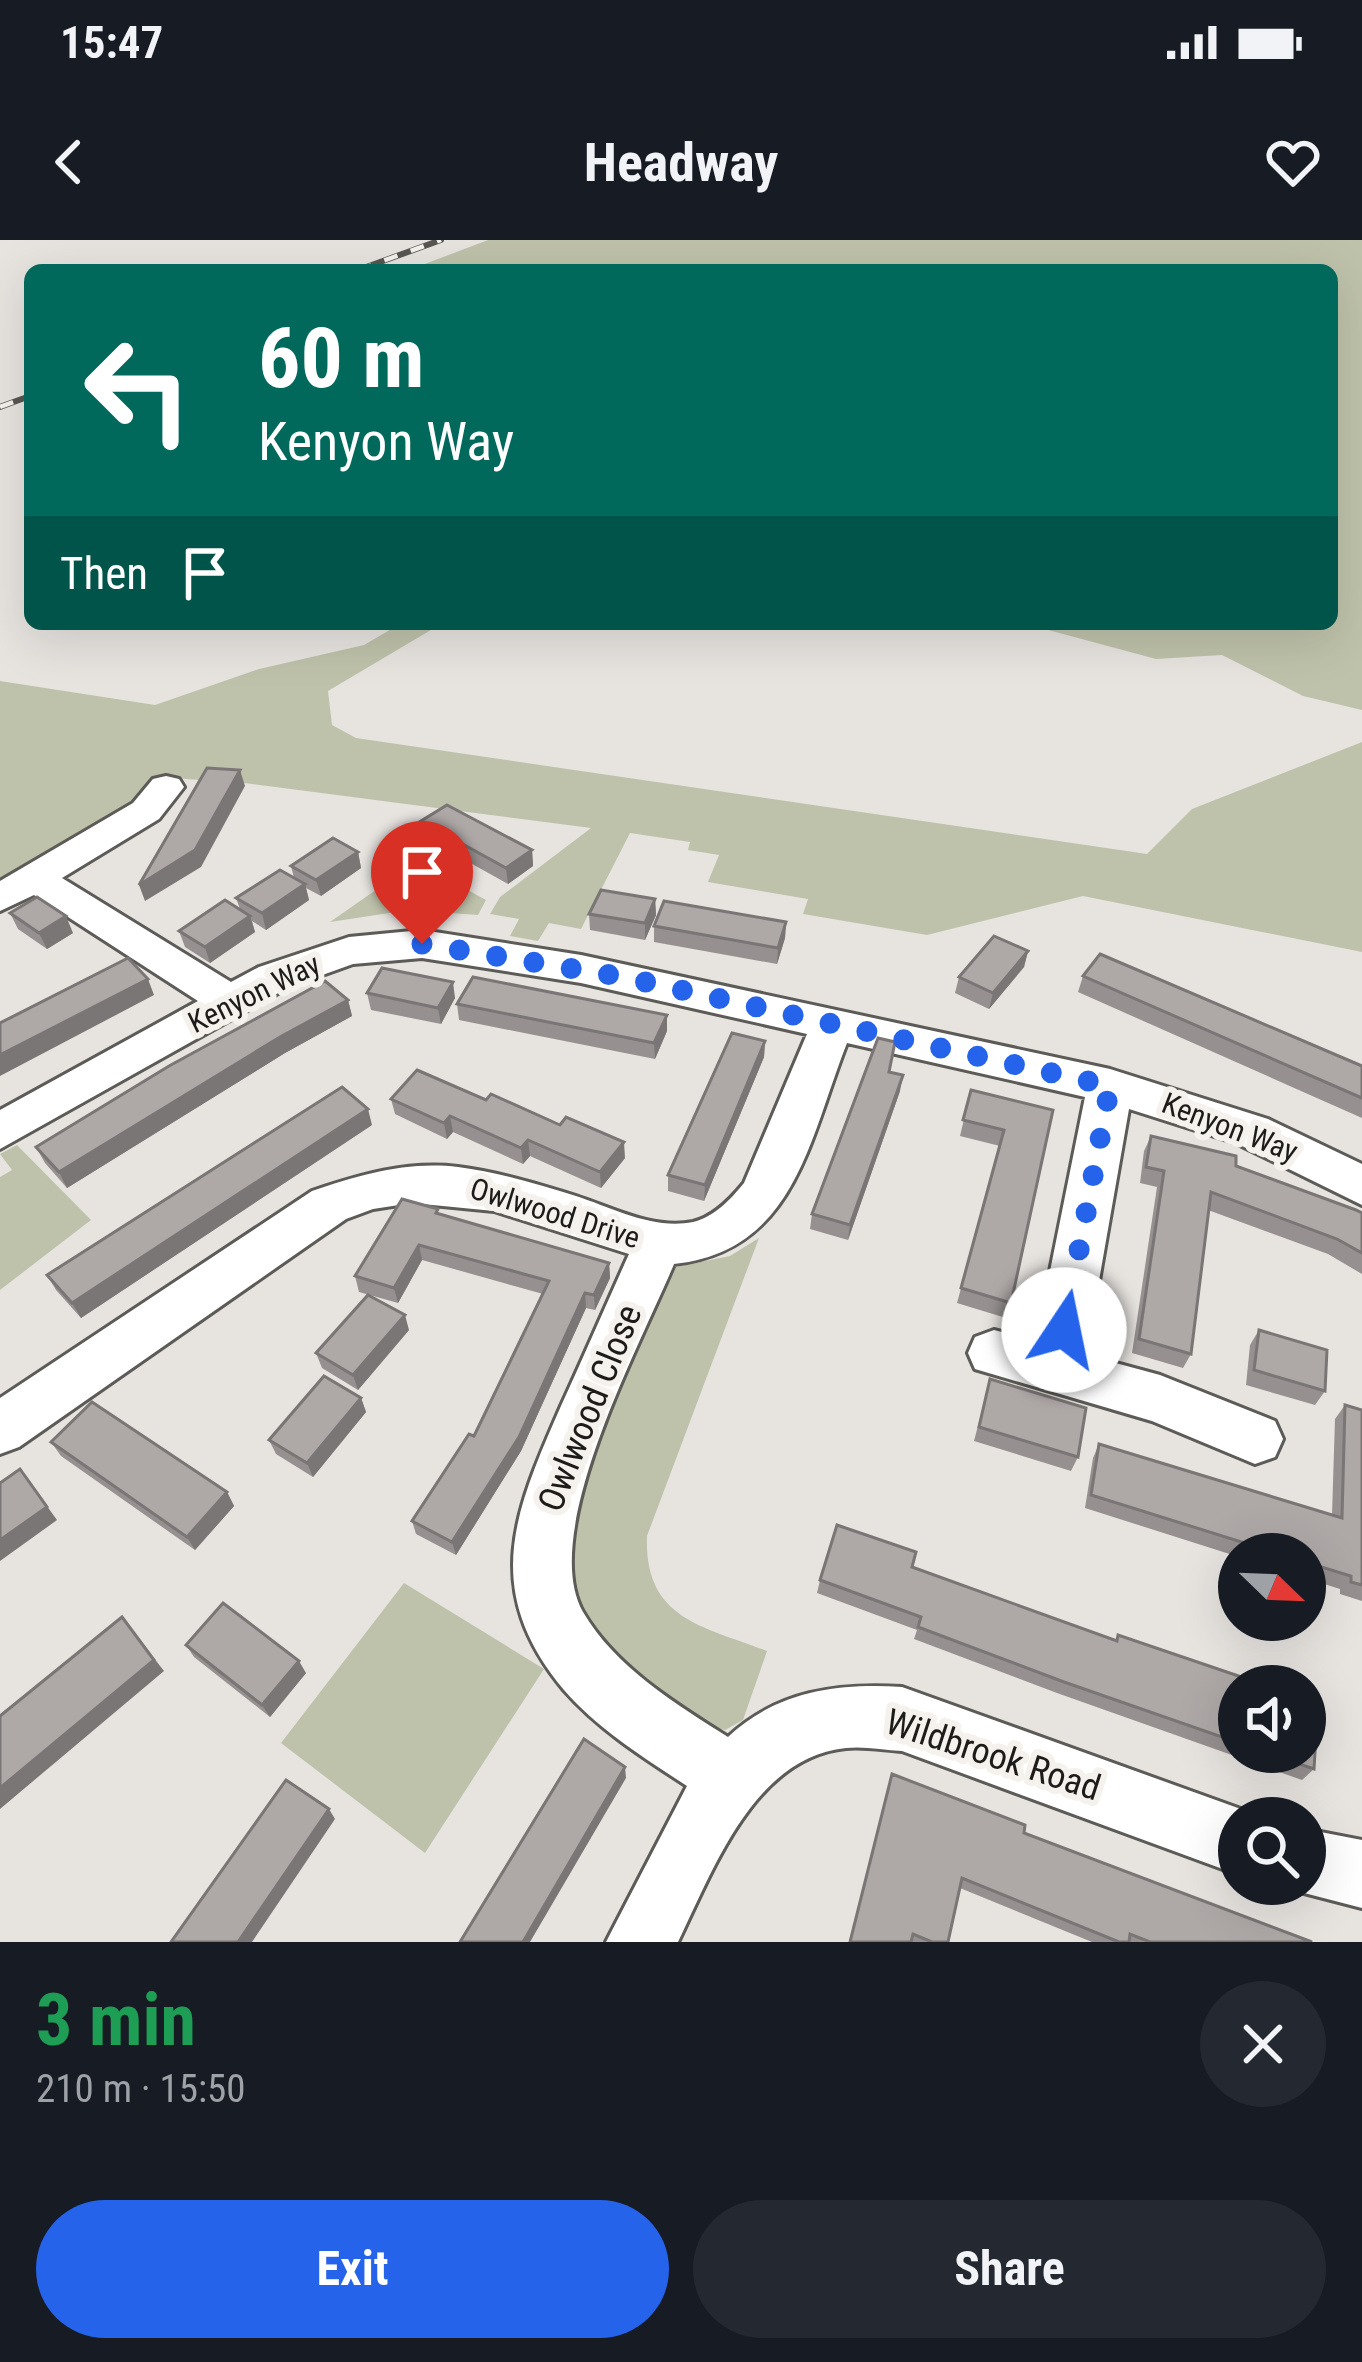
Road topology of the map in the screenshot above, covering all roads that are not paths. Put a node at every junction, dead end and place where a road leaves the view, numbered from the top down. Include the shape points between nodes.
1 (166, 787) dead end
2 (17, 888) edge
3 (230, 1001) junction
4 (834, 1022) junction
5 (1110, 1086) junction
6 (0, 1131) edge
7 (1362, 1186) edge
8 (658, 1244) junction
9 (994, 1353) dead end
10 (1057, 1370) junction
11 (0, 1429) edge
12 (1255, 1439) dead end
13 (733, 1778) junction
14 (1218, 1833) edge
15 (1326, 1867) edge
16 (1362, 1874) edge
17 (640, 1942) edge

1 - 2 street via 146,811
2 - 3 street
3 - 4 street, Kenyon Way via 323,957 422,944
3 - 6 street, Kenyon Way
4 - 5 street, Kenyon Way
4 - 8 street, Owlwood Drive via 753,1210 719,1234
5 - 7 street, Kenyon Way via 1252,1131
5 - 10 street
8 - 11 street, Owlwood Drive via 464,1184 386,1184 329,1205
8 - 13 street, Owlwood Close via 549,1498 541,1563 555,1621 580,1664 634,1714
9 - 10 street
10 - 12 street via 1160,1399
13 - 14 street, Wildbrook Road via 788,1730 875,1714
13 - 17 street, Wildbrook Road
15 - 16 street

